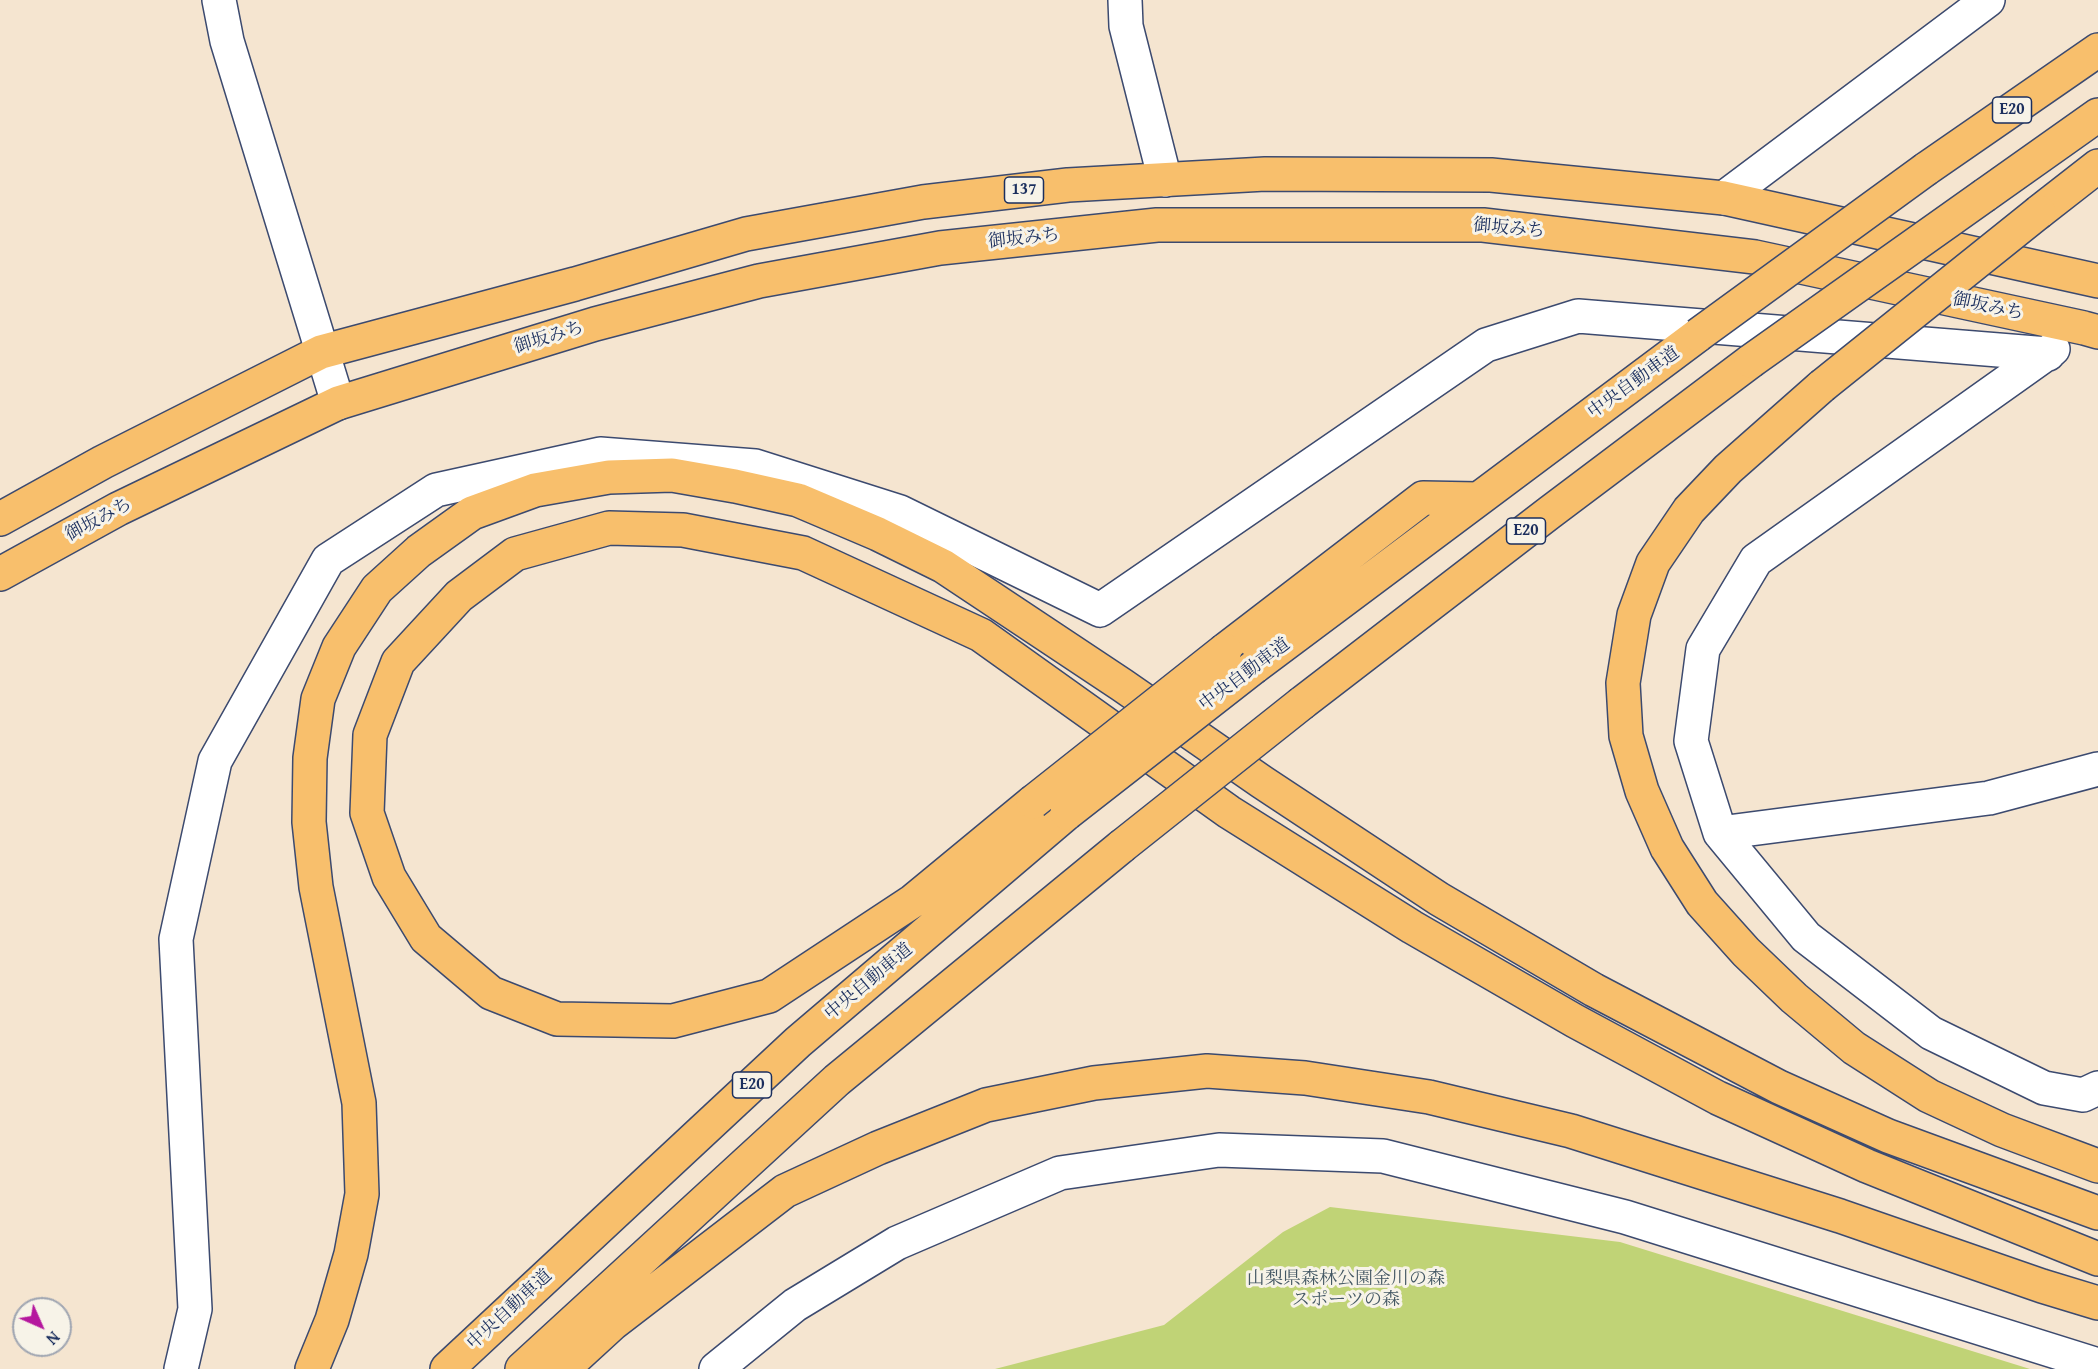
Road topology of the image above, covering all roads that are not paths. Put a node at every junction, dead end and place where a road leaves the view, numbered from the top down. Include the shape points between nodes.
1 (219, 0) edge
2 (1125, 0) edge
3 (1988, 0) edge
4 (2098, 50) edge
5 (2098, 115) edge
6 (2098, 166) edge
7 (1165, 180) junction
8 (1724, 198) junction
9 (2098, 280) edge
10 (2093, 325) edge
11 (321, 352) junction
12 (2048, 354) junction
13 (338, 403) junction
14 (1478, 499) junction
15 (0, 519) edge
16 (0, 574) edge
17 (2098, 769) edge
18 (1720, 833) junction
19 (2098, 1088) edge
20 (2098, 1166) edge
21 (2098, 1213) edge
22 (2098, 1259) edge
23 (2098, 1303) edge
24 (2098, 1365) edge
25 (181, 1369) edge
26 (312, 1369) edge
27 (447, 1369) edge
28 (522, 1369) edge
29 (563, 1369) edge
30 (716, 1369) edge

1 - 11 street via 227,41
2 - 7 street via 1126,26
3 - 8 street
4 - 14 highway, 中央自動車道 / E20, bridge via 1698,335
5 - 28 highway, E20, bridge via 1751,361 1302,703 1122,846 837,1080
6 - 20 highway, bridge via 1822,386 1728,469 1689,510 1653,563 1634,615 1623,683 1626,736 1642,791 1667,848 1702,903 1746,952 1854,1048 1929,1096 2002,1130
7 - 8 highway, 137 via 1265,174 1491,175
7 - 11 highway, 137 via 1068,185 923,202 746,234
8 - 9 highway, 137
10 - 12 street
10 - 13 highway, 御坂みち via 1755,257 1483,225 1157,225 940,248 759,281 595,324
11 - 13 street
11 - 15 highway, 137 via 103,462
12 - 18 street via 1756,560 1703,649 1691,741
12 - 25 street via 1578,316 1486,345 1100,610 900,512 755,466 600,454 436,490 328,560 215,761 176,939 195,1310
13 - 16 highway, 御坂みち via 118,509
14 - 22 highway, bridge via 1423,498 1225,650 1033,802 913,901 769,996 673,1021 557,1019 491,993 426,938 389,877 367,813 370,735 398,662 459,596 515,554 609,528 683,530 803,553 981,635 1229,812 1412,927 1575,1022 1750,1113 1867,1166
14 - 27 highway, 中央自動車道 / E20, bridge via 1066,813 798,1042
17 - 18 street via 1989,798
18 - 19 street via 1806,937 1931,1033 2044,1088 2083,1095
21 - 26 highway via 1888,1136 1779,1088 1594,990 1439,900 943,566 798,500 672,475 609,477 536,490 472,513 419,550 376,589 339,647 318,699 310,758 309,822 316,887 358,1103 362,1194 351,1254 332,1320
23 - 29 highway via 1571,1131 1429,1097 1305,1078 1207,1071 1094,1083 986,1105 785,1191 612,1324
24 - 30 street via 1626,1217 1383,1156 1219,1150 1060,1173 897,1243 795,1305

